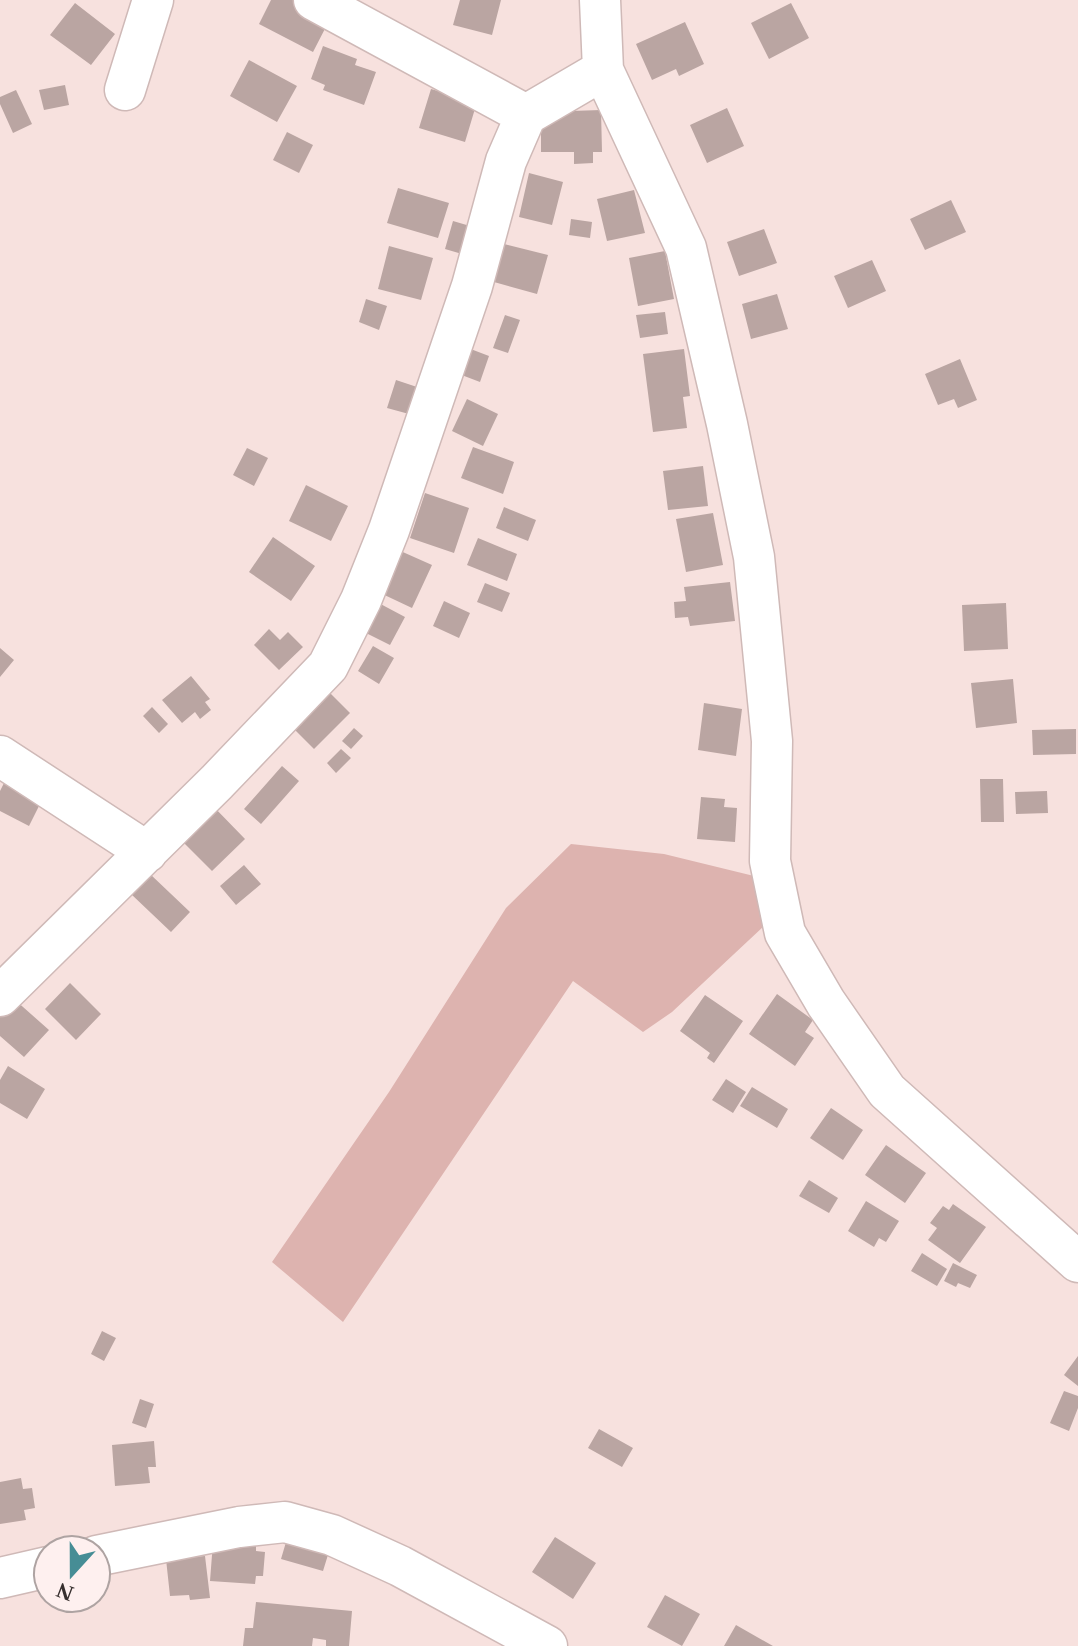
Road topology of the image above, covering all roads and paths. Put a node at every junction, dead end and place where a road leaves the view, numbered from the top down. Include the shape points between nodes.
1 (153, 0) edge
2 (314, 0) edge
3 (600, 0) edge
4 (603, 70) junction
5 (125, 90) dead end
6 (526, 115) junction
7 (0, 756) edge
8 (147, 852) junction
9 (0, 996) edge
10 (1078, 1262) edge
11 (112, 1553) edge
12 (32, 1571) edge
13 (0, 1578) edge
14 (547, 1646) edge

1 - 5 street
2 - 6 street
3 - 4 street
4 - 6 street
4 - 10 street via 686,248 727,424 754,557 772,741 770,861 785,933 887,1091
6 - 8 street via 506,161 472,286 389,530 328,666
7 - 8 street
8 - 9 street
11 - 14 street via 285,1522 332,1535 400,1566
12 - 13 street

